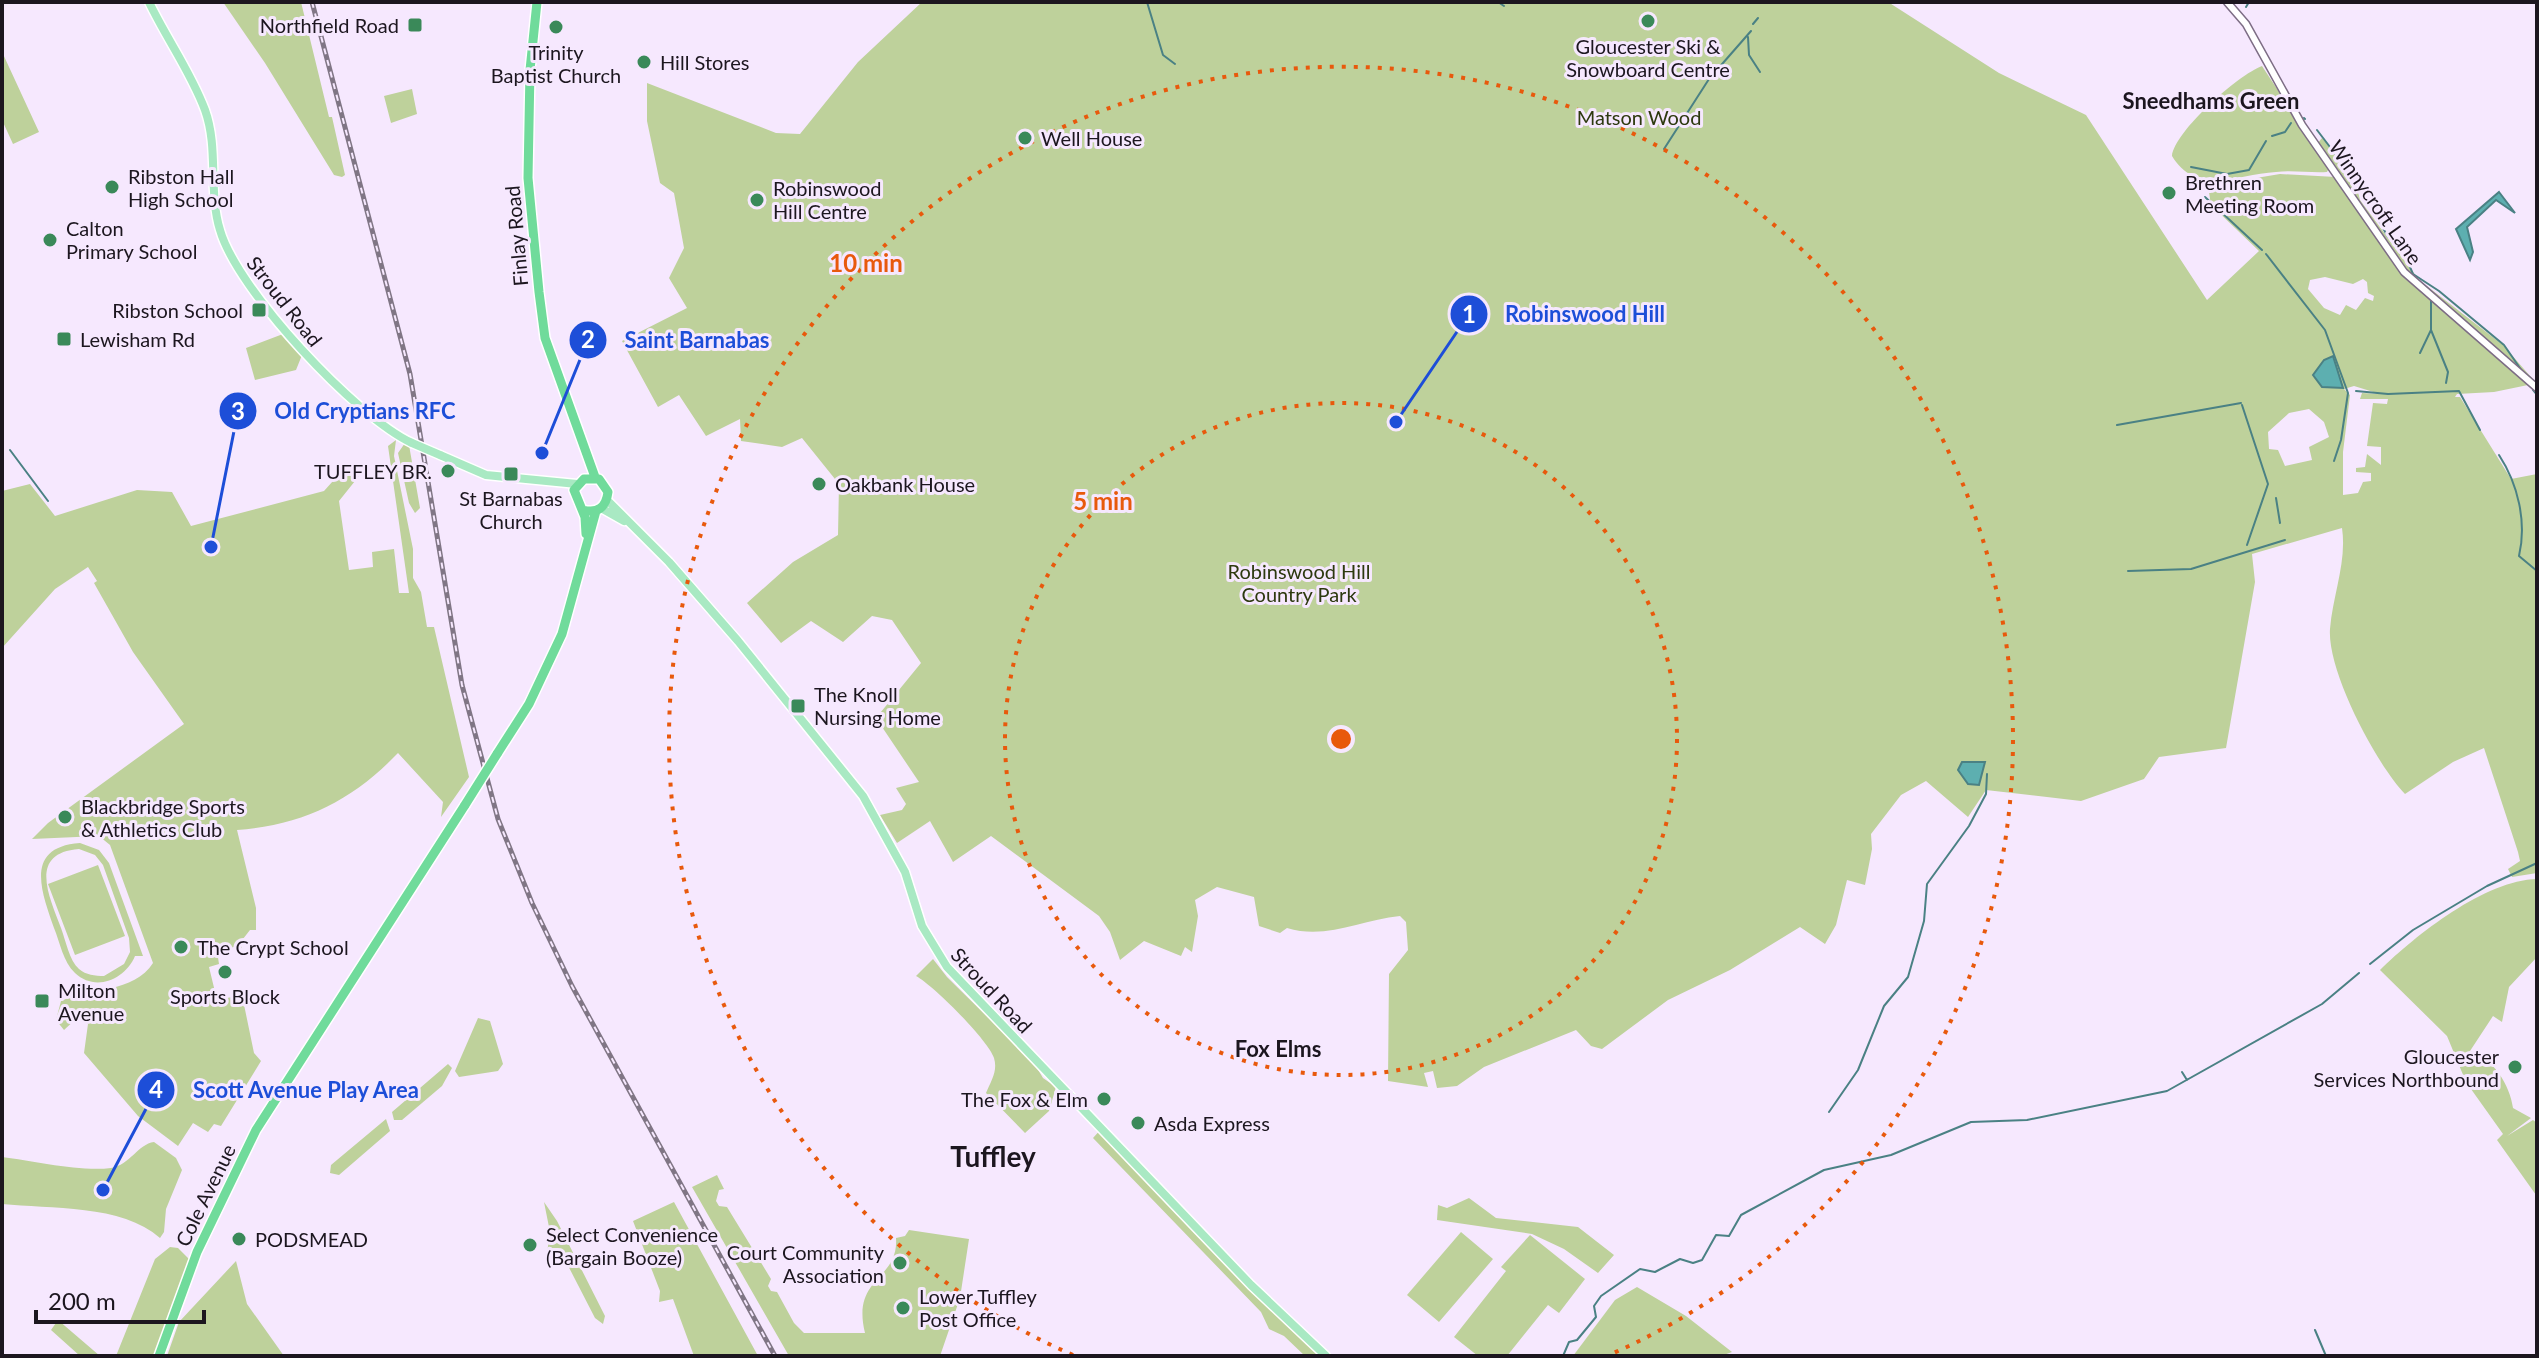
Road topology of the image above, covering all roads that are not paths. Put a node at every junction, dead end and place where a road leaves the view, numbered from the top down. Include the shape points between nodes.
1 (149, 2) edge
2 (540, 2) edge
3 (2227, 2) edge
4 (2537, 388) edge
5 (585, 480) junction
6 (552, 483) junction
7 (576, 499) junction
8 (601, 506) junction
9 (583, 510) junction
10 (587, 538) junction
11 (159, 1356) edge
12 (1326, 1356) edge

1 - 6 main road, Stroud Road, bridge via 206,111 218,222 245,281 314,364 412,443 483,474
2 - 5 highway, Finlay Road via 530,70 528,178 545,338 579,427 587,461
3 - 4 street, Winnycroft Lane via 2246,24 2302,125 2404,272
5 - 6 main road, Stroud Road
5 - 7 highway, Finlay Road
5 - 8 highway via 607,486
6 - 7 main road, Stroud Road
7 - 9 highway
8 - 9 highway
8 - 10 highway
8 - 12 main road, Stroud Road via 669,562 863,796 905,872 922,926 947,967 1251,1285
9 - 10 highway
10 - 11 highway, Cole Avenue, bridge via 559,641 529,704 256,1130 197,1252

